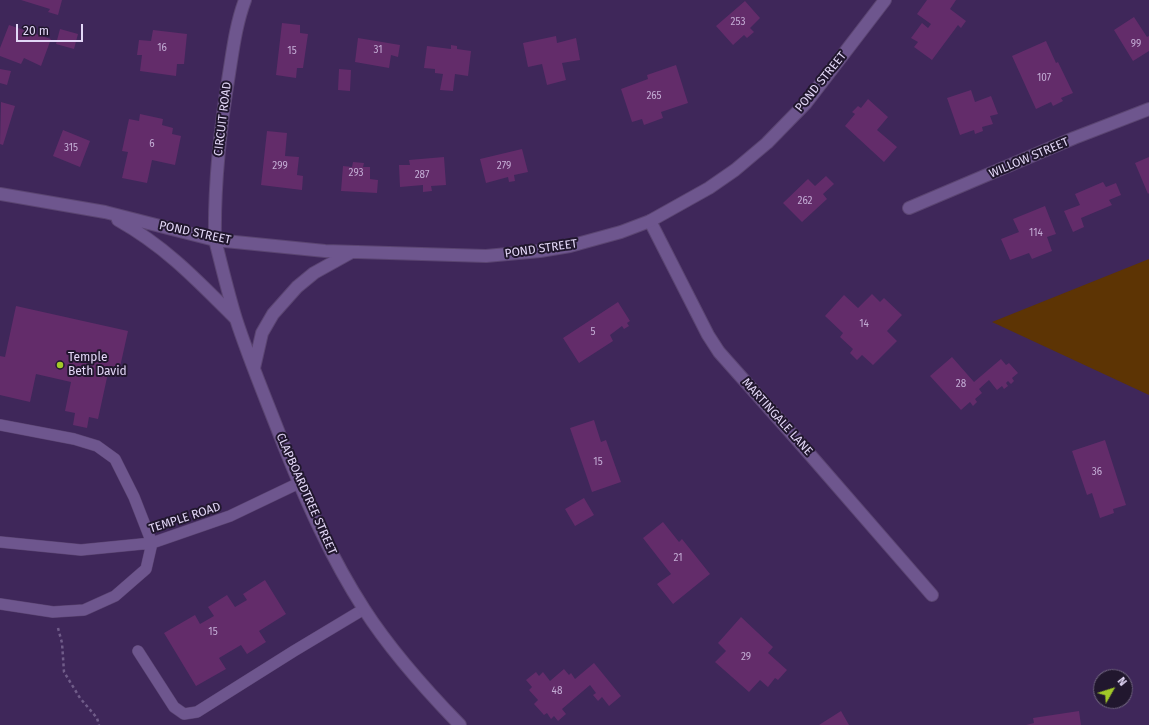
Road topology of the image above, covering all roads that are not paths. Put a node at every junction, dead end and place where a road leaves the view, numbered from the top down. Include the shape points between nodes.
1 (245, 0) edge
2 (885, 0) edge
3 (1149, 109) edge
4 (0, 194) edge
5 (909, 208) dead end
6 (105, 212) junction
7 (650, 220) junction
8 (215, 240) junction
9 (351, 253) junction
10 (236, 319) junction
11 (254, 368) junction
12 (0, 425) edge
13 (299, 483) junction
14 (0, 542) edge
15 (152, 543) junction
16 (932, 595) dead end
17 (0, 604) edge
18 (364, 609) junction
19 (138, 651) dead end
20 (460, 725) edge

1 - 8 street, CIRCUIT ROAD via 238,20 222,118
2 - 7 street, POND STREET via 821,86 767,143 709,188
3 - 5 street, WILLOW STREET
4 - 6 street, POND STREET
6 - 8 street, POND STREET
6 - 10 street, POND STREET via 142,233 171,256
7 - 9 street, POND STREET via 603,237 540,251 486,256
7 - 16 street, MARTINGALE LANE via 713,344
8 - 9 street, POND STREET
8 - 10 street, CLAPBOARDTREE STREET
9 - 11 street via 314,273 297,287 273,314 262,333
10 - 11 street, CLAPBOARDTREE STREET
11 - 13 street, CLAPBOARDTREE STREET
12 - 15 lane via 74,439 97,446 115,459 134,497
13 - 15 lane, TEMPLE ROAD via 230,516
13 - 18 street, CLAPBOARDTREE STREET via 335,559
14 - 15 lane, TEMPLE ROAD via 81,550
15 - 17 lane via 146,569 115,596 84,610 52,612
18 - 19 lane via 197,712 184,714 174,707
18 - 20 street, CLAPBOARDTREE STREET via 427,691

